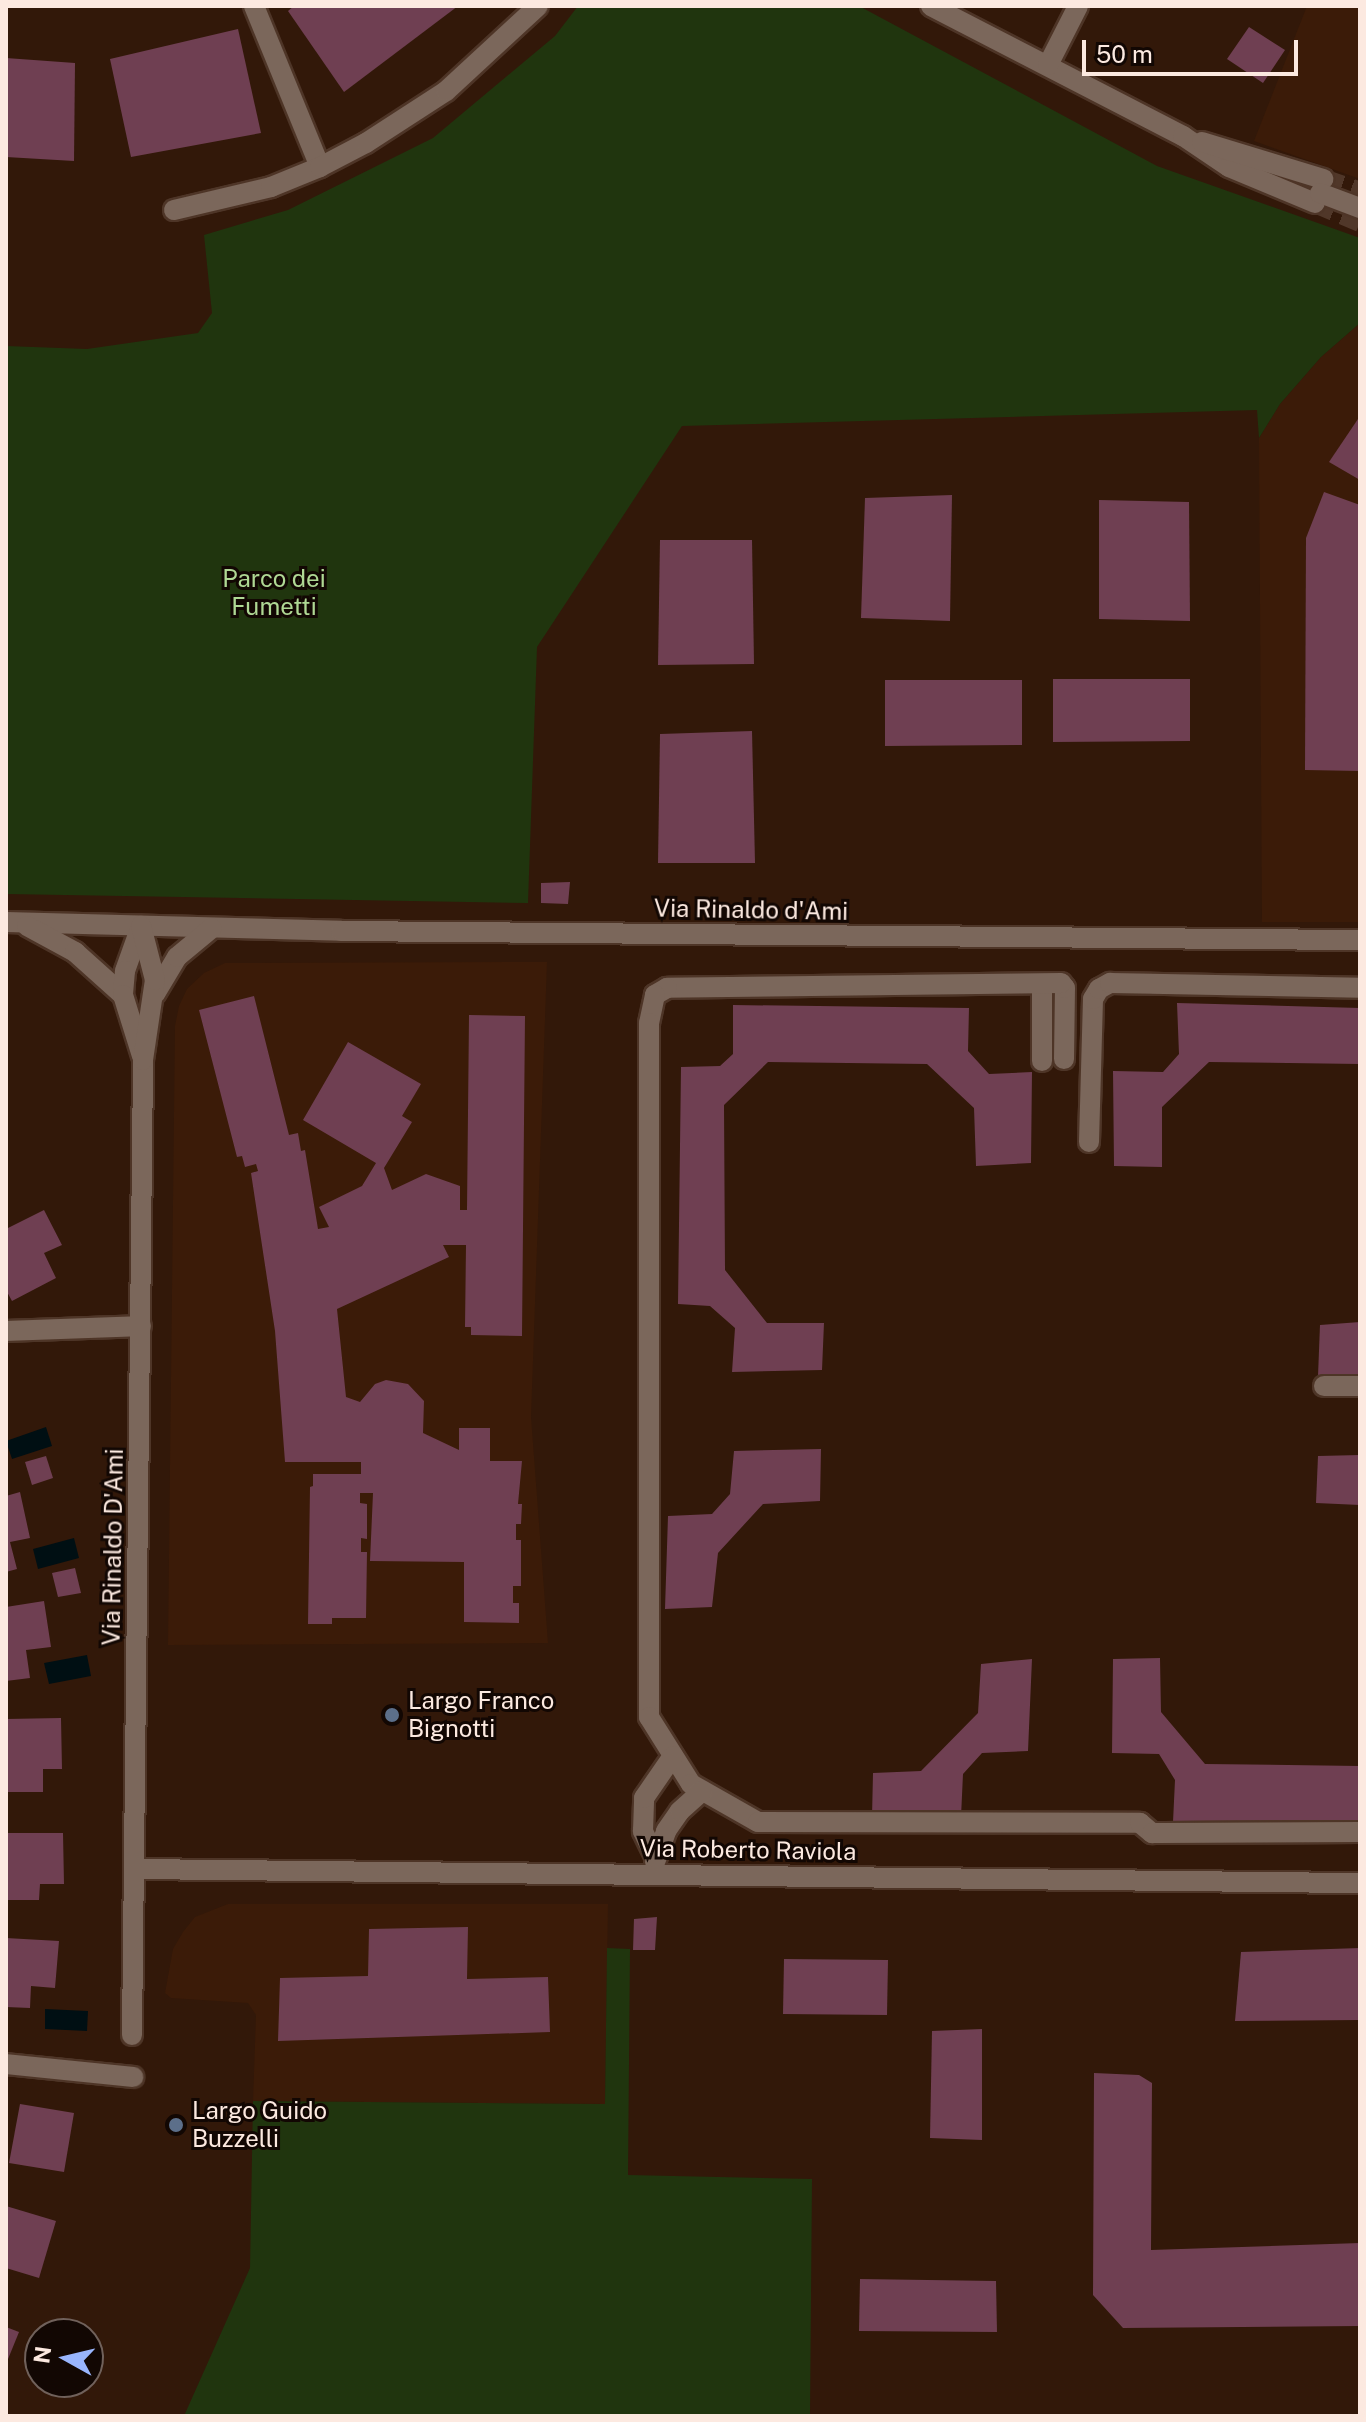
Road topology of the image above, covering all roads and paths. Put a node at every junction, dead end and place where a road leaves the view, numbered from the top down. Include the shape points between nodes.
1 (254, 6) edge
2 (538, 6) edge
3 (931, 6) edge
4 (1078, 6) edge
5 (1048, 65) junction
6 (320, 167) junction
7 (1360, 208) edge
8 (174, 210) dead end
9 (13, 922) edge
10 (141, 926) junction
11 (212, 928) junction
12 (1360, 940) edge
13 (1042, 984) junction
14 (1360, 988) edge
15 (123, 995) junction
16 (154, 996) junction
17 (1064, 1059) dead end
18 (143, 1060) junction
19 (1042, 1061) dead end
20 (1089, 1142) dead end
21 (141, 1326) junction
22 (6, 1331) edge
23 (1324, 1386) dead end
24 (1360, 1386) edge
25 (673, 1756) junction
26 (702, 1791) junction
27 (1360, 1832) edge
28 (655, 1865) junction
29 (136, 1869) junction
30 (1360, 1883) edge
31 (132, 2035) dead end
32 (6, 2064) edge
33 (133, 2077) dead end

1 - 6 street
2 - 6 street via 446,91
3 - 5 street
4 - 5 street
5 - 7 street via 1183,136
6 - 8 street via 248,194
9 - 10 street, Via Rinaldo d'Ami
9 - 15 street via 75,952
10 - 11 street, Via Rinaldo d'Ami
10 - 15 street, Via Rinaldo D'Ami via 125,971
10 - 16 street, Via Rinaldo D'Ami via 154,972
11 - 12 street, Via Rinaldo d'Ami
11 - 16 street, Via Rinaldo D'Ami via 177,957
13 - 17 street via 1061,983 1065,988
13 - 19 street
13 - 25 street via 667,988 655,995 649,1023 649,1717
14 - 20 street via 1110,983 1099,989 1093,999
15 - 18 street, Via Rinaldo D'Ami
16 - 18 street, Via Rinaldo D'Ami
18 - 21 street, Via Rinaldo D'Ami
21 - 22 street
21 - 29 street, Via Rinaldo D'Ami
23 - 24 street
25 - 26 street via 691,1784
25 - 28 street via 644,1798 643,1831
26 - 27 street via 758,1822 1140,1823 1152,1833
26 - 28 street via 680,1811
28 - 29 street, Via Roberto Raviola
28 - 30 street, Via Roberto Raviola
29 - 31 street, Via Rinaldo D'Ami
32 - 33 street

